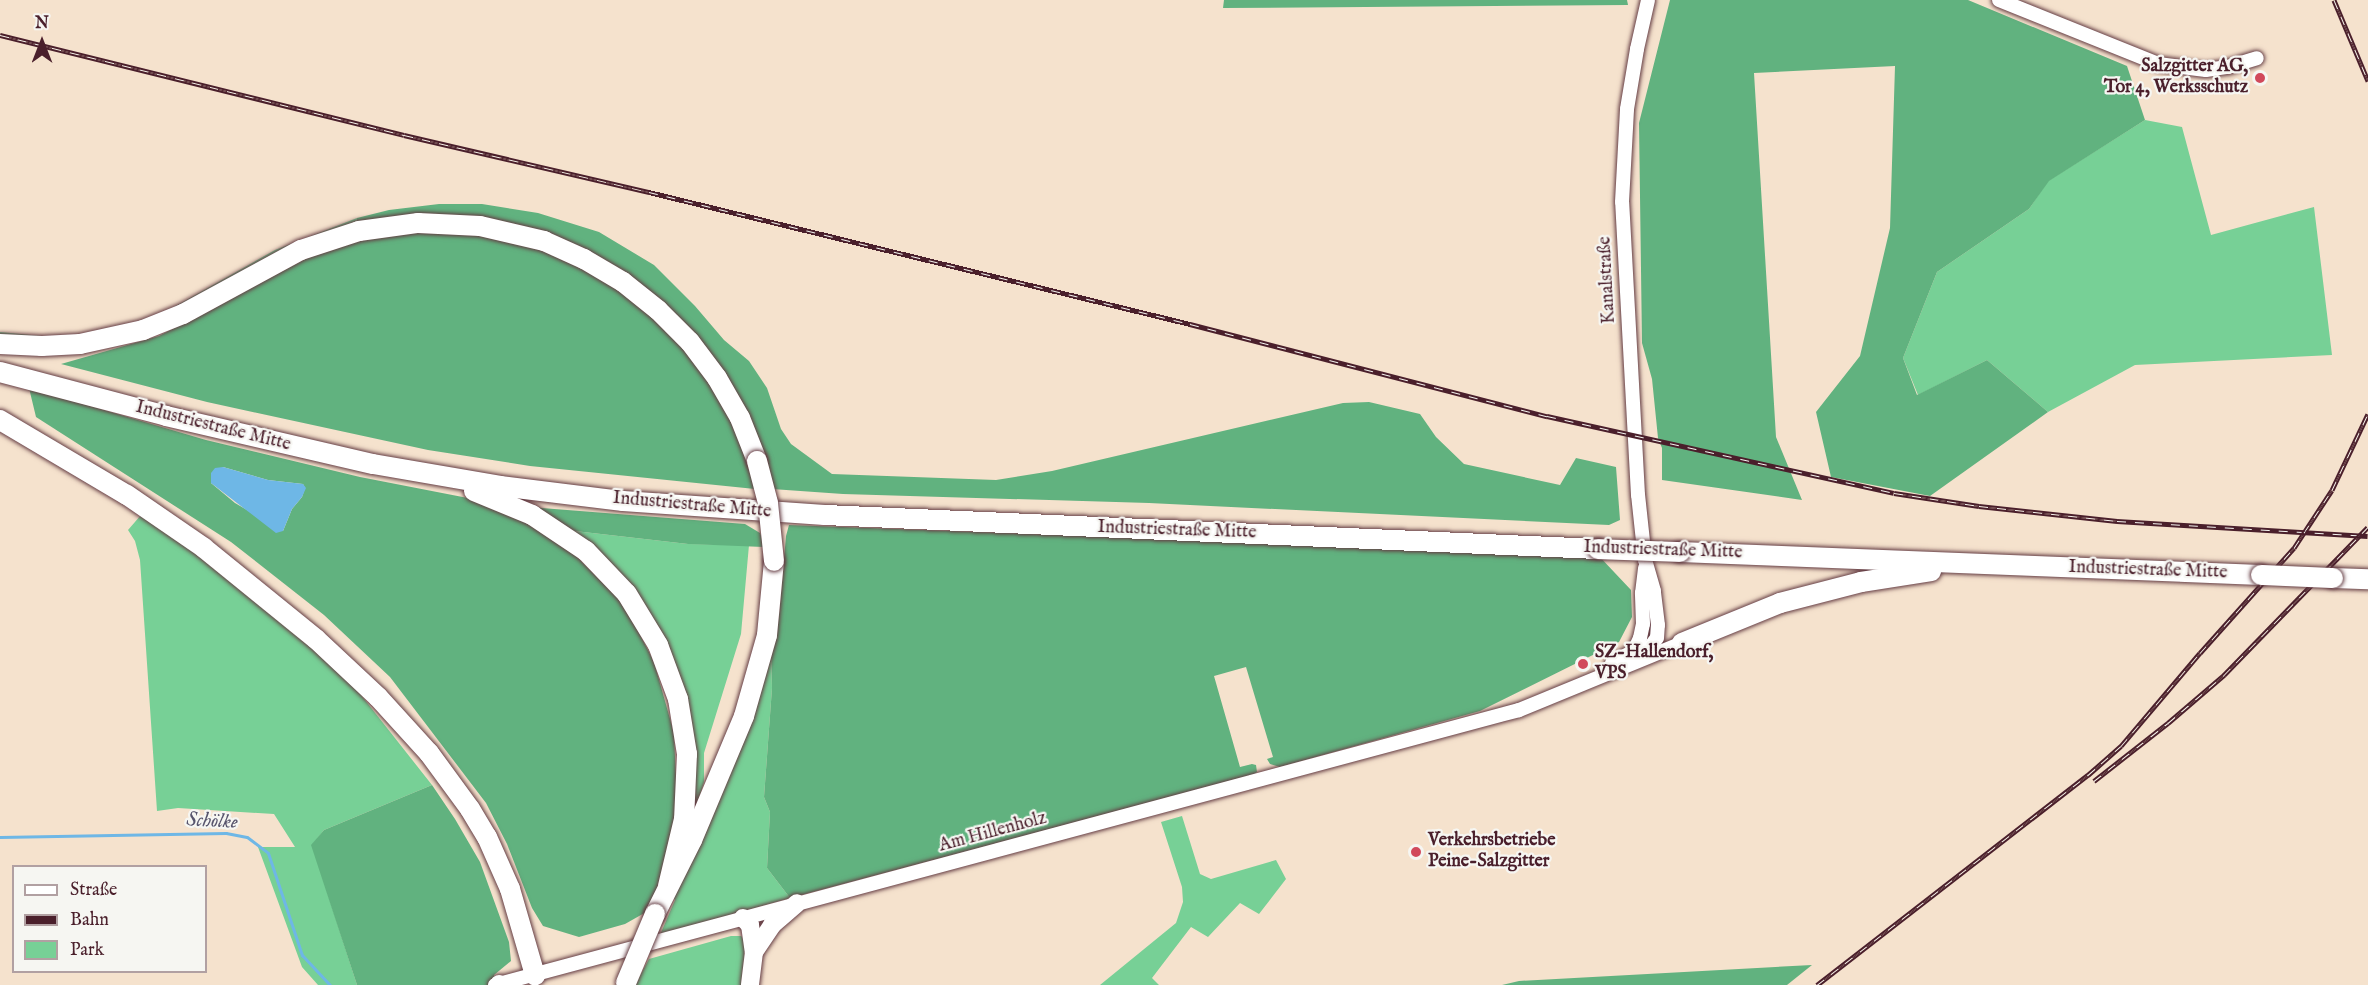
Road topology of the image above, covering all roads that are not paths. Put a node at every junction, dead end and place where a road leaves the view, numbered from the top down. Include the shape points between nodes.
1 (1648, 0) edge
2 (1999, 0) edge
3 (2257, 58) dead end
4 (0, 344) edge
5 (0, 372) edge
6 (0, 420) edge
7 (413, 471) junction
8 (1646, 560) junction
9 (2031, 566) junction
10 (2368, 579) edge
11 (1643, 624) junction
12 (1657, 638) junction
13 (1682, 643) junction
14 (1640, 661) junction
15 (1499, 714) junction
16 (668, 886) junction
17 (797, 903) junction
18 (743, 918) junction
19 (754, 952) junction
20 (535, 980) edge
21 (625, 984) edge
22 (498, 985) edge
23 (750, 985) edge

1 - 8 street, Kanalstraße via 1627,109 1622,202 1638,495
2 - 3 street via 2158,64 2205,70 2228,68
4 - 16 highway, bridge via 80,344 143,330 183,314 302,250 359,231 418,223 480,226 544,242 585,259 658,310 690,342 740,418 768,503 774,561 767,635 744,716 692,840
5 - 7 highway, Industriestraße Mitte via 304,450
6 - 20 highway via 127,495 204,548 298,624 378,698 429,753 487,837 510,889
7 - 9 highway, Industriestraße Mitte, bridge via 500,486 725,510
7 - 16 highway via 494,498 559,531 613,578 644,620 673,681 687,754 684,819
8 - 11 street, Kanalstraße
8 - 12 street, Kanalstraße via 1658,609
9 - 10 highway, Industriestraße Mitte, bridge
9 - 13 highway via 1926,571 1861,582 1780,603
11 - 12 street
11 - 15 street, Am Hillenholz via 1634,651 1627,656
12 - 13 street
12 - 14 street
13 - 14 street, Am Hillenholz
14 - 15 street, Am Hillenholz via 1519,710
15 - 17 street, Am Hillenholz via 1270,779
16 - 21 highway, bridge
17 - 18 street, Am Hillenholz
17 - 19 main road via 772,925
18 - 19 main road via 750,925
18 - 20 street, Am Hillenholz
19 - 23 main road
20 - 22 street, Am Hillenholz

